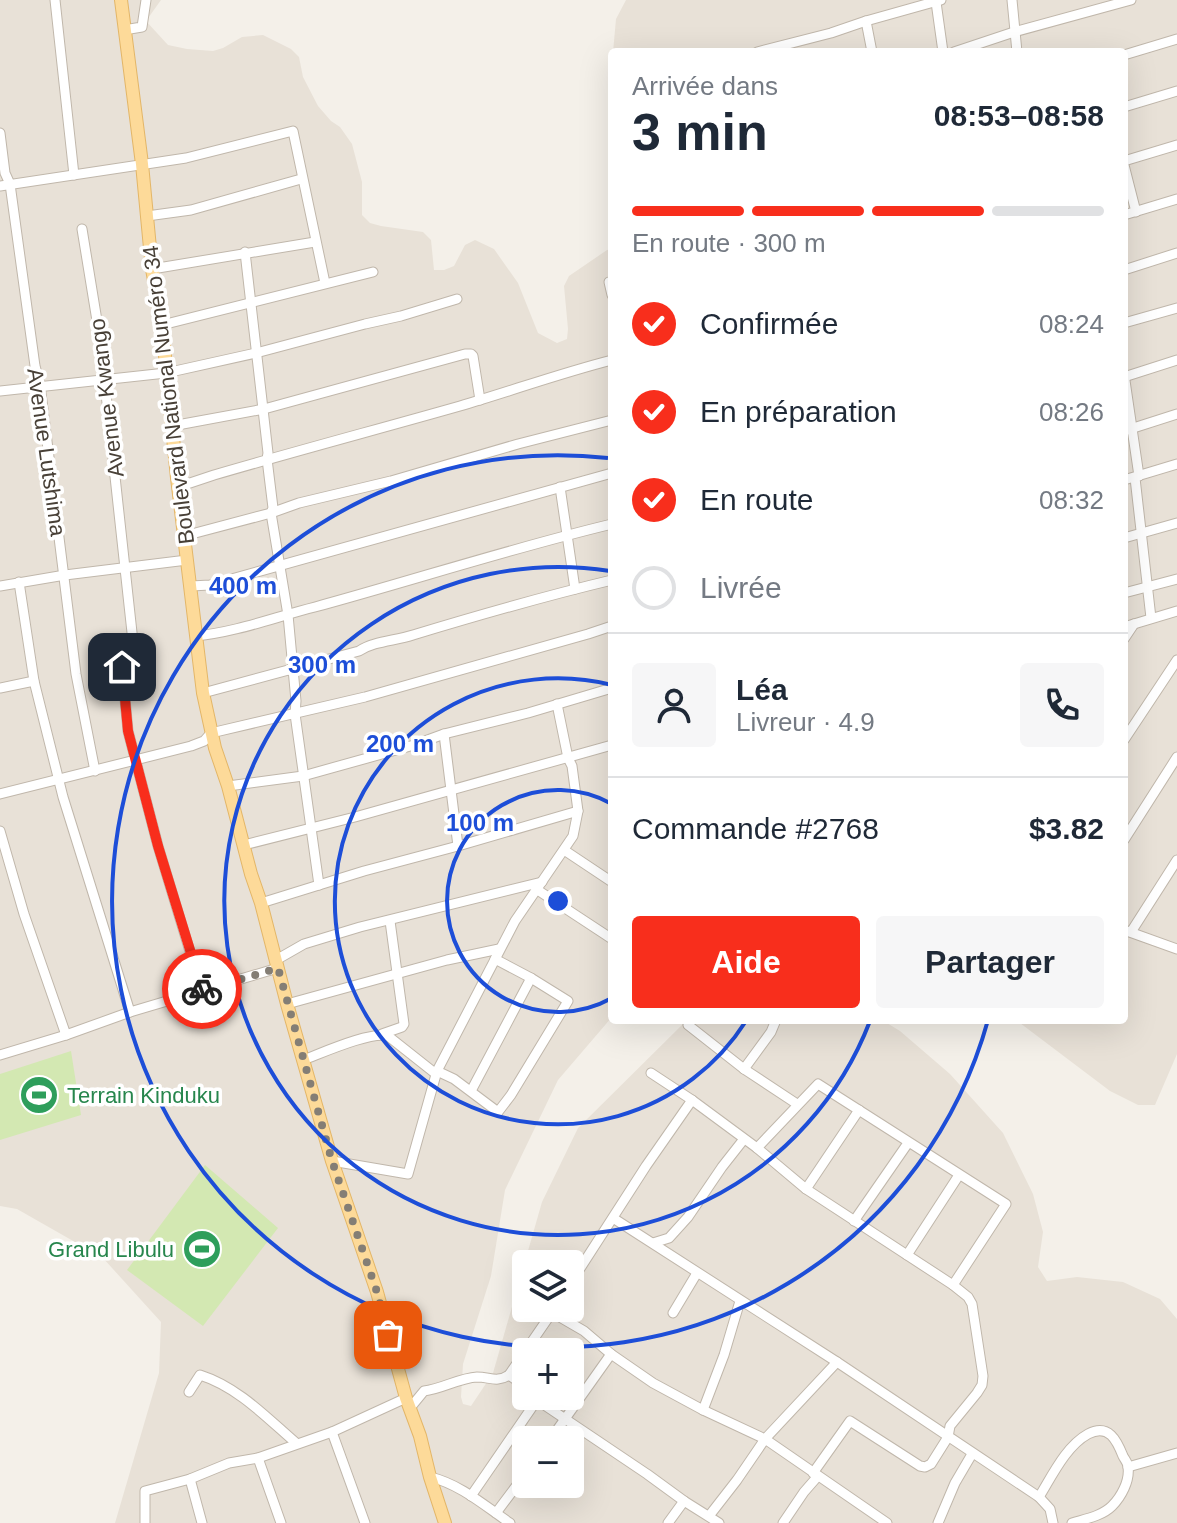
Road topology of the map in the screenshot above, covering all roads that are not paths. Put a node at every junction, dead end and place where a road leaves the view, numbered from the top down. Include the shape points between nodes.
1 (55, 0) edge
2 (121, 0) edge
3 (146, 0) edge
4 (1012, 0) edge
5 (1131, 0) edge
6 (939, 1) edge
7 (866, 21) junction
8 (124, 30) junction
9 (1014, 32) junction
10 (1177, 39) edge
11 (773, 48) edge
12 (871, 48) edge
13 (943, 48) edge
14 (966, 48) edge
15 (1016, 48) edge
16 (1128, 54) edge
17 (1177, 91) edge
18 (1128, 106) edge
19 (0, 133) edge
20 (1177, 145) edge
21 (1128, 162) edge
22 (142, 164) junction
23 (74, 175) junction
24 (301, 179) junction
25 (1128, 179) edge
26 (5, 185) edge
27 (1177, 199) edge
28 (1136, 212) junction
29 (1128, 214) edge
30 (147, 216) junction
31 (82, 229) dead end
32 (315, 242) junction
33 (245, 252) junction
34 (1177, 253) edge
35 (152, 269) junction
36 (1128, 269) edge
37 (373, 272) dead end
38 (325, 283) junction
39 (457, 299) dead end
40 (250, 303) junction
41 (1177, 308) edge
42 (1128, 322) edge
43 (162, 325) junction
44 (256, 353) junction
45 (1177, 360) edge
46 (608, 361) edge
47 (166, 373) junction
48 (1128, 375) edge
49 (105, 379) junction
50 (40, 385) junction
51 (0, 391) edge
52 (480, 400) junction
53 (264, 409) junction
54 (1177, 414) edge
55 (608, 421) edge
56 (172, 426) junction
57 (1128, 429) edge
58 (267, 459) junction
59 (1177, 464) edge
60 (608, 474) edge
61 (1132, 478) edge
62 (178, 487) junction
63 (560, 487) junction
64 (271, 513) junction
65 (1177, 523) edge
66 (608, 525) edge
67 (1140, 534) junction
68 (184, 536) junction
69 (568, 536) junction
70 (1128, 537) edge
71 (187, 560) junction
72 (280, 566) junction
73 (125, 568) junction
74 (65, 575) junction
75 (1177, 579) edge
76 (608, 581) edge
77 (19, 582) junction
78 (0, 586) edge
79 (191, 586) junction
80 (1146, 586) junction
81 (575, 589) junction
82 (1128, 592) edge
83 (1177, 611) edge
84 (288, 615) junction
85 (1151, 618) junction
86 (1129, 625) edge
87 (608, 627) edge
88 (196, 636) junction
89 (1177, 660) edge
90 (292, 668) junction
91 (34, 681) junction
92 (0, 688) edge
93 (608, 689) edge
94 (203, 693) junction
95 (557, 704) junction
96 (295, 714) junction
97 (211, 733) junction
98 (444, 734) junction
99 (1128, 734) edge
100 (608, 746) edge
101 (1177, 757) edge
102 (568, 758) junction
103 (136, 760) junction
104 (95, 771) junction
105 (303, 776) junction
106 (60, 780) junction
107 (228, 786) junction
108 (450, 791) junction
109 (0, 794) edge
110 (578, 811) junction
111 (310, 829) junction
112 (0, 831) edge
113 (1128, 834) edge
114 (244, 845) junction
115 (458, 846) junction
116 (564, 850) junction
117 (1177, 860) edge
118 (608, 879) edge
119 (319, 885) junction
120 (539, 886) junction
121 (261, 903) junction
122 (390, 921) junction
123 (1128, 931) edge
124 (608, 936) edge
125 (1177, 949) edge
126 (497, 954) junction
127 (277, 964) junction
128 (396, 975) junction
129 (531, 978) junction
130 (202, 991) junction
131 (287, 1004) junction
132 (130, 1012) junction
133 (774, 1024) edge
134 (688, 1025) dead end
135 (382, 1034) junction
136 (66, 1035) junction
137 (0, 1055) edge
138 (303, 1060) junction
139 (744, 1069) junction
140 (437, 1073) junction
141 (651, 1073) dead end
142 (471, 1091) junction
143 (692, 1100) junction
144 (797, 1104) junction
145 (859, 1110) junction
146 (744, 1139) junction
147 (908, 1143) junction
148 (757, 1148) junction
149 (332, 1161) junction
150 (959, 1175) junction
151 (806, 1189) junction
152 (613, 1218) junction
153 (854, 1221) junction
154 (653, 1243) junction
155 (907, 1255) junction
156 (584, 1263) edge
157 (697, 1273) junction
158 (953, 1285) junction
159 (740, 1301) junction
160 (673, 1313) dead end
161 (546, 1322) edge
162 (571, 1322) edge
163 (611, 1354) junction
164 (837, 1362) junction
165 (509, 1375) junction
166 (512, 1377) edge
167 (189, 1392) dead end
168 (408, 1403) junction
169 (528, 1410) edge
170 (552, 1410) edge
171 (703, 1410) junction
172 (565, 1420) junction
173 (560, 1426) edge
174 (332, 1432) junction
175 (948, 1437) junction
176 (765, 1439) junction
177 (296, 1443) junction
178 (1177, 1453) edge
179 (972, 1454) junction
180 (258, 1458) junction
181 (1128, 1467) junction
182 (816, 1474) junction
183 (430, 1477) junction
184 (190, 1479) junction
185 (512, 1492) edge
186 (471, 1496) junction
187 (1039, 1497) junction
188 (684, 1501) junction
189 (870, 1512) junction
190 (496, 1513) junction
191 (709, 1516) junction
192 (145, 1523) edge
193 (202, 1523) edge
194 (281, 1523) edge
195 (365, 1523) edge
196 (445, 1523) edge
197 (510, 1523) edge
198 (668, 1523) edge
199 (719, 1523) edge
200 (783, 1523) edge
201 (864, 1523) edge
202 (887, 1523) edge
203 (938, 1523) edge
204 (1053, 1523) edge
205 (1072, 1523) edge

1 - 23 street
2 - 8 main road, Boulevard National Numéro 34
3 - 8 street via 142,27
4 - 9 street
5 - 9 street
6 - 7 street
6 - 13 street
7 - 11 street
7 - 12 street
8 - 22 main road, Boulevard National Numéro 34
9 - 14 street
9 - 15 street
10 - 16 street
17 - 18 street
19 - 26 street, Avenue Lutshima
20 - 21 street
22 - 23 street
22 - 24 street via 293,131
22 - 30 main road, Boulevard National Numéro 34
23 - 26 street
24 - 30 street via 191,210
24 - 32 street
25 - 28 street
26 - 50 street, Avenue Lutshima
27 - 28 street
28 - 29 street
30 - 35 main road, Boulevard National Numéro 34
31 - 49 street, Avenue Kwango
32 - 33 street
32 - 38 street
33 - 35 street
33 - 40 street
34 - 36 street
35 - 43 main road, Boulevard National Numéro 34
37 - 38 street
38 - 40 street
39 - 44 street
40 - 43 street
40 - 44 street
41 - 42 street
43 - 47 main road, Boulevard National Numéro 34
44 - 47 street
44 - 53 street
45 - 48 street
46 - 52 street
47 - 49 street
47 - 56 main road, Boulevard National Numéro 34
49 - 50 street
49 - 73 street, Avenue Kwango
50 - 51 street
50 - 74 street, Avenue Lutshima
52 - 53 street via 473,356 465,354
52 - 58 street
53 - 56 street
53 - 58 street
54 - 57 street
55 - 64 street
56 - 62 main road, Boulevard National Numéro 34
57 - 61 street
58 - 62 street
58 - 64 street
59 - 61 street
60 - 63 street
61 - 67 street
62 - 68 main road, Boulevard National Numéro 34
63 - 69 street
63 - 72 street
64 - 68 street
64 - 72 street
65 - 67 street
66 - 69 street
67 - 70 street
67 - 80 street
68 - 71 main road, Boulevard National Numéro 34
69 - 81 street
69 - 84 street
71 - 73 street
71 - 79 main road, Boulevard National Numéro 34
72 - 79 street
72 - 84 street
73 - 74 street
73 - 103 street, Avenue Kwango via 135,660 122,667
74 - 77 street
74 - 104 street, Avenue Lutshima via 76,674
75 - 80 street
76 - 81 street
77 - 78 street
77 - 91 street
79 - 88 main road, Boulevard National Numéro 34
80 - 82 street
80 - 85 street
81 - 90 street
83 - 85 street
84 - 88 street
84 - 90 street
85 - 86 street
87 - 96 street
88 - 94 main road, Boulevard National Numéro 34
89 - 99 street
90 - 94 street
90 - 96 street
91 - 92 street
91 - 106 street
93 - 95 street
94 - 97 main road, Boulevard National Numéro 34
95 - 98 street
95 - 102 street
96 - 97 street
96 - 105 street
97 - 103 street via 191,746
97 - 107 main road, Boulevard National Numéro 34
98 - 105 street
98 - 108 street
100 - 102 street
101 - 113 street
102 - 108 street
102 - 110 street
103 - 104 street
103 - 130 street
104 - 106 street
105 - 107 street
105 - 111 street
106 - 109 street
106 - 132 street
107 - 114 main road, Boulevard National Numéro 34
108 - 111 street
108 - 115 street
110 - 115 street
110 - 116 street
111 - 114 street
111 - 119 street
112 - 136 street
114 - 121 main road, Boulevard National Numéro 34
115 - 119 street
116 - 118 street
116 - 120 street
117 - 123 street
119 - 121 street
120 - 122 street
120 - 124 street
120 - 126 street
121 - 127 main road, Boulevard National Numéro 34
122 - 127 street via 304,944
122 - 128 street
123 - 125 street
126 - 128 street via 447,960
126 - 129 street
126 - 140 street
127 - 130 street
127 - 131 main road, Boulevard National Numéro 34
128 - 131 street
128 - 135 street via 404,1024
129 - 142 street
129 - 142 street via 568,1001 498,1112
130 - 132 street
131 - 138 main road, Boulevard National Numéro 34
132 - 136 street
133 - 139 street
134 - 139 street
135 - 138 street
135 - 140 street
136 - 137 street
138 - 149 main road, Boulevard National Numéro 34
139 - 144 street
140 - 142 street
140 - 149 street via 408,1174
141 - 143 street
143 - 146 street
143 - 152 street
144 - 145 street via 818,1084
144 - 148 street
145 - 147 street
145 - 151 street
146 - 148 street
146 - 154 street via 688,1217 669,1238
147 - 150 street
147 - 153 street
148 - 151 street
149 - 168 main road, Boulevard National Numéro 34
150 - 155 street
150 - 158 street via 1006,1204
151 - 153 street
152 - 154 street
152 - 156 street
153 - 155 street
154 - 157 street
155 - 158 street
157 - 159 street
157 - 160 street
158 - 175 street via 972,1304 983,1376
159 - 164 street
159 - 171 street
161 - 165 street
162 - 163 street
163 - 171 street
163 - 172 street
164 - 175 street
164 - 176 street
165 - 166 street
165 - 168 street via 424,1391
167 - 177 street via 200,1375 218,1380
168 - 174 street
168 - 183 main road, Boulevard National Numéro 34
169 - 186 street
170 - 172 street
171 - 176 street
172 - 173 street
172 - 188 street
174 - 177 street
174 - 195 street
175 - 179 street
175 - 182 street via 925,1467 850,1421
176 - 182 street
176 - 191 street
177 - 180 street
178 - 181 street
179 - 187 street
179 - 203 street
180 - 184 street
180 - 194 street
181 - 187 street via 1118,1441 1096,1431 1075,1445
181 - 205 street via 1127,1484 1112,1507
182 - 189 street
182 - 200 street
183 - 186 street
183 - 196 main road, Boulevard National Numéro 34
184 - 192 street via 145,1491
184 - 193 street
185 - 190 street
186 - 190 street
187 - 204 street
188 - 191 street
188 - 198 street
189 - 201 street
189 - 202 street
190 - 197 street
191 - 199 street

